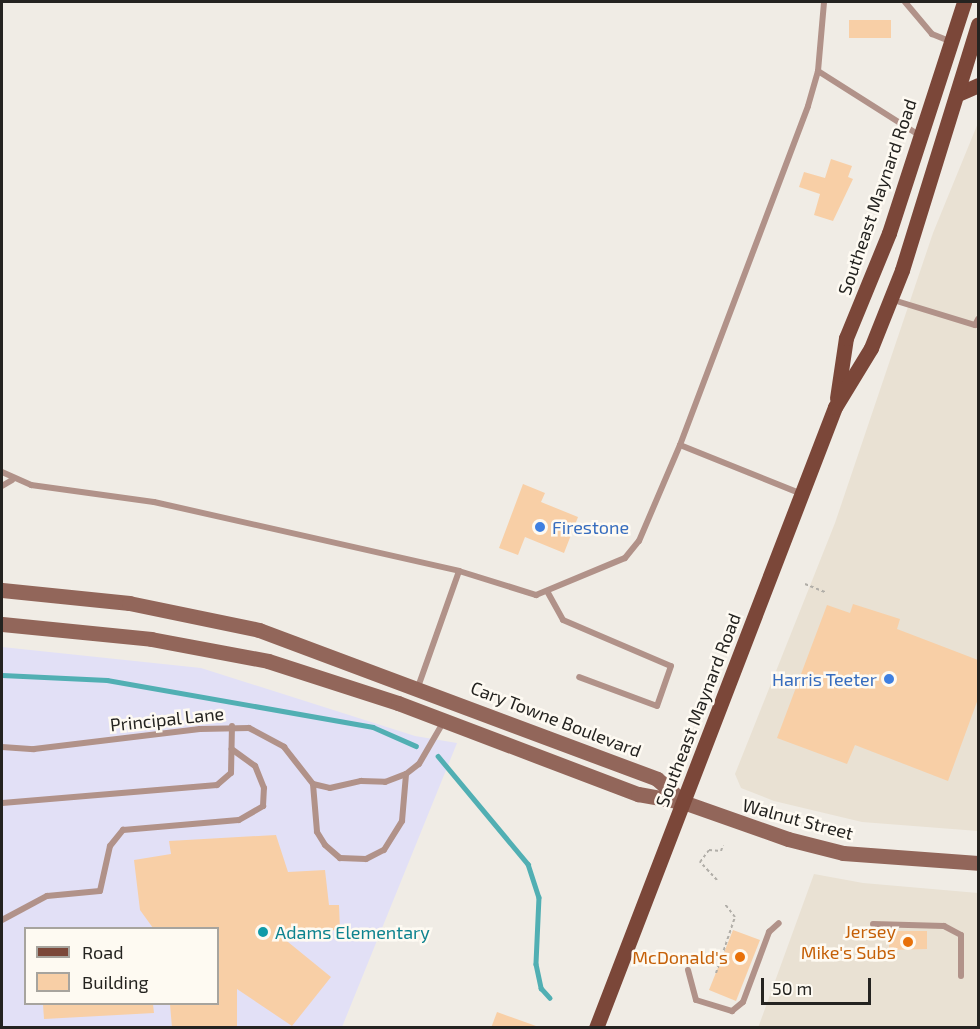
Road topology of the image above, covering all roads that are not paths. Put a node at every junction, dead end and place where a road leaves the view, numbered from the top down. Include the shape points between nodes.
1 (824, 2) edge
2 (905, 2) edge
3 (964, 2) edge
4 (978, 24) edge
5 (949, 41) junction
6 (818, 71) junction
7 (978, 85) edge
8 (958, 94) junction
9 (922, 136) junction
10 (890, 299) junction
11 (978, 319) edge
12 (835, 407) junction
13 (680, 445) junction
14 (2, 472) edge
15 (12, 480) junction
16 (2, 486) edge
17 (802, 494) junction
18 (459, 571) junction
19 (2, 590) edge
20 (547, 591) junction
21 (2, 624) edge
22 (579, 677) dead end
23 (418, 687) junction
24 (445, 721) junction
25 (232, 726) junction
26 (2, 747) edge
27 (232, 749) junction
28 (406, 774) junction
29 (313, 784) junction
30 (683, 802) junction
31 (2, 803) edge
32 (978, 863) edge
33 (2, 920) edge
34 (779, 923) dead end
35 (873, 924) dead end
36 (688, 970) dead end
37 (961, 976) dead end
38 (596, 1028) edge

1 - 6 lane
2 - 5 lane via 932,34
3 - 5 main road, Southeast Maynard Road
4 - 8 main road, Southeast Maynard Road
5 - 9 main road, Southeast Maynard Road
6 - 9 lane
6 - 13 lane
7 - 8 main road
8 - 10 main road, Southeast Maynard Road
9 - 12 main road, Southeast Maynard Road via 846,338
10 - 11 lane via 975,325
10 - 12 main road, Southeast Maynard Road via 871,348
12 - 17 main road, Southeast Maynard Road
13 - 17 lane
13 - 20 lane via 639,541 625,558
14 - 15 lane
15 - 16 lane
15 - 18 lane via 154,502
17 - 30 main road, Southeast Maynard Road
18 - 20 lane via 536,596
18 - 23 lane
19 - 23 main road, Cary Towne Boulevard via 188,613 259,630
20 - 22 lane via 563,621 671,666 657,706
21 - 24 main road via 211,648 268,661
23 - 30 main road, Cary Towne Boulevard via 657,779
24 - 28 lane via 418,764
24 - 30 main road via 638,794
25 - 26 lane, Principal Lane via 34,749
25 - 27 lane
25 - 29 lane, Principal Lane via 249,728 284,747
27 - 31 lane via 231,773 217,785
27 - 33 lane via 255,766 264,788 263,806 239,820 123,830 110,846 100,891 47,896
28 - 29 lane via 385,782 361,781 330,788
28 - 29 lane via 402,821 384,850 366,859 340,858 325,845 318,832
30 - 32 main road, Walnut Street via 742,825 843,853
30 - 38 main road, Southeast Maynard Road
34 - 36 lane via 769,932 743,1002 732,1011 696,1000
35 - 37 lane via 944,926 961,935

